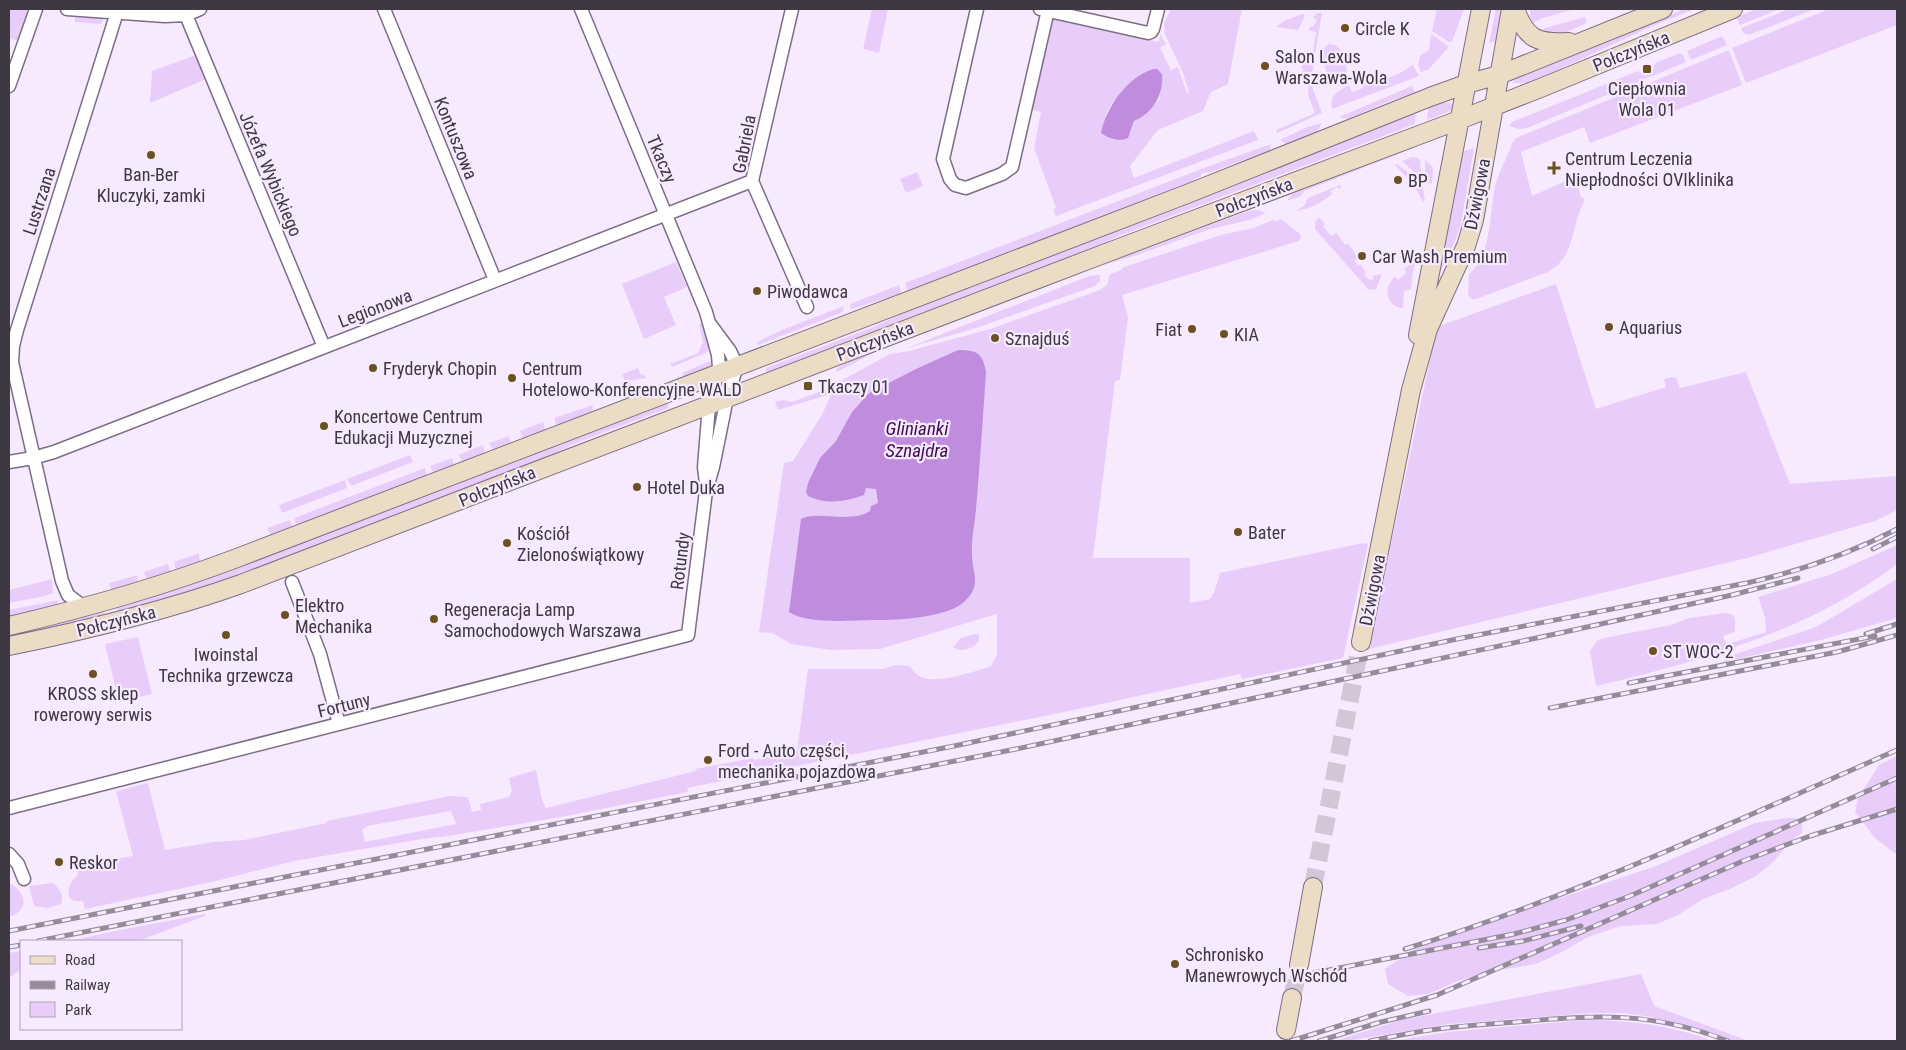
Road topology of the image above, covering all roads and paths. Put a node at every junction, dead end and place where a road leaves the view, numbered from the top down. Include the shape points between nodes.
1 (36, 9) edge
2 (67, 9) edge
3 (200, 9) edge
4 (384, 9) edge
5 (580, 9) edge
6 (792, 9) edge
7 (977, 9) edge
8 (1158, 9) edge
9 (1481, 9) edge
10 (1511, 9) edge
11 (1515, 9) edge
12 (1662, 9) edge
13 (1733, 9) edge
14 (117, 10) edge
15 (1044, 10) edge
16 (186, 15) junction
17 (1703, 15) edge
18 (1582, 41) junction
19 (1499, 75) junction
20 (1466, 84) junction
21 (9, 86) edge
22 (1493, 107) junction
23 (1459, 120) junction
24 (752, 181) junction
25 (666, 214) junction
26 (495, 280) junction
27 (807, 307) dead end
28 (710, 324) junction
29 (324, 347) junction
30 (736, 366) junction
31 (718, 373) junction
32 (1411, 390) junction
33 (727, 398) junction
34 (709, 404) junction
35 (33, 458) junction
36 (9, 462) edge
37 (706, 491) junction
38 (62, 581) junction
39 (292, 582) dead end
40 (84, 607) junction
41 (56, 615) junction
42 (9, 626) edge
43 (688, 635) joint
44 (1361, 642) tunnel mouth
45 (9, 646) edge
46 (339, 724) junction
47 (9, 808) edge
48 (9, 854) edge
49 (24, 879) dead end
50 (1313, 887) tunnel mouth
51 (1299, 965) tunnel mouth
52 (1292, 998) tunnel mouth
53 (1286, 1030) dead end

1 - 21 street
2 - 14 street
3 - 16 street
4 - 26 street, Kontuszowa
5 - 25 street, Tkaczy
6 - 24 street, Gabriela
7 - 15 street via 943,159 954,185 966,188 1012,167
8 - 15 street via 1151,32
9 - 20 main road, Dźwigowa
10 - 19 main road, Dźwigowa
11 - 18 main road via 1524,28 1537,39 1550,43
12 - 18 main road, Połczyńska
13 - 17 main road, Połczyńska
14 - 16 street
14 - 35 street, Lustrzana via 13,346 12,362
16 - 29 street, Józefa Wybickiego
17 - 22 main road, Połczyńska
18 - 19 main road, Połczyńska
19 - 20 main road, Połczyńska
19 - 22 main road, Dźwigowa
20 - 23 main road, Dźwigowa
20 - 30 main road, Połczyńska
22 - 23 main road, Połczyńska
22 - 32 main road, Dźwigowa via 1474,220 1466,246 1432,319
23 - 32 main road, Dźwigowa via 1419,327
23 - 33 main road, Połczyńska
24 - 25 street, Legionowa
24 - 27 street, Gabriela
25 - 26 street, Legionowa
25 - 28 street, Tkaczy
26 - 29 street, Legionowa
28 - 30 street, Tkaczy via 730,351
28 - 31 street, Tkaczy via 718,355
29 - 35 street, Legionowa
30 - 31 main road, Połczyńska
30 - 33 street
31 - 34 street, Tkaczy
31 - 40 main road, Połczyńska via 232,560
32 - 44 main road, Dźwigowa
33 - 34 main road, Połczyńska
33 - 37 street, Rotundy
34 - 37 street, Rotundy via 704,467
34 - 45 main road, Połczyńska via 214,593 110,624
35 - 36 street, Legionowa
35 - 38 street, Lustrzana
37 - 43 street, Rotundy
38 - 40 street, Lustrzana via 68,594
38 - 41 street, Lustrzana via 63,596
39 - 46 street via 320,654
40 - 41 main road, Połczyńska
41 - 42 main road, Połczyńska
43 - 46 street, Fortuny
46 - 47 street, Fortuny
48 - 49 street via 18,864
50 - 51 main road
52 - 53 main road

